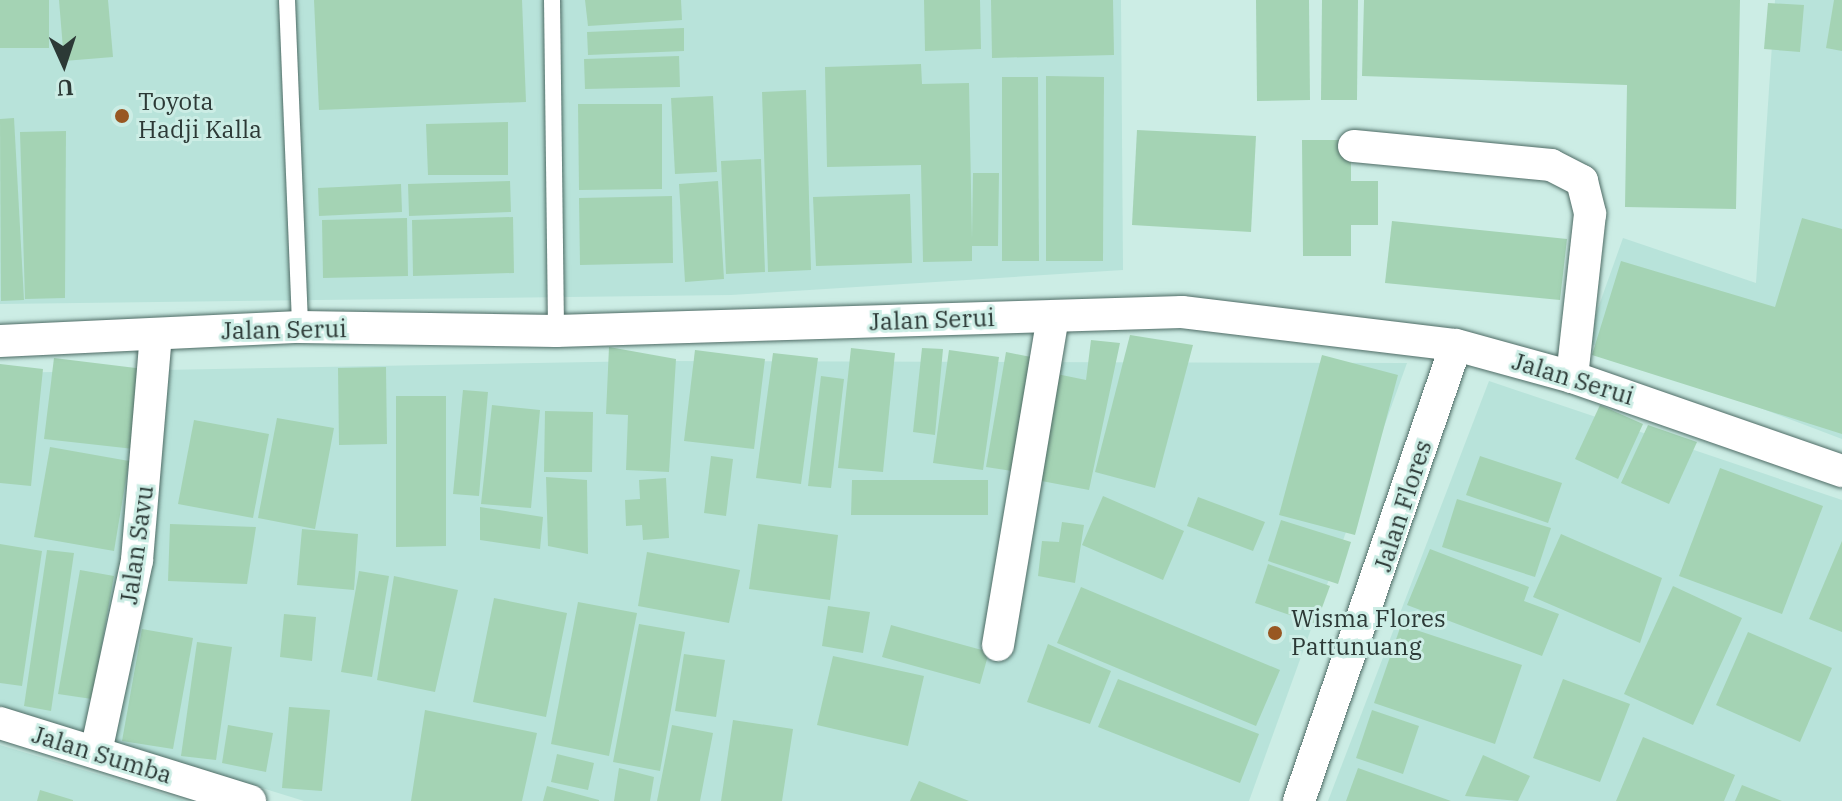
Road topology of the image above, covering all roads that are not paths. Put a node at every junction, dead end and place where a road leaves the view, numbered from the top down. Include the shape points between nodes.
1 (287, 0) edge
2 (552, 0) edge
3 (1354, 146) dead end
4 (1053, 317) junction
5 (300, 327) junction
6 (556, 331) junction
7 (156, 335) junction
8 (0, 341) edge
9 (1456, 345) junction
10 (1572, 377) junction
11 (1842, 471) edge
12 (998, 645) dead end
13 (0, 723) edge
14 (96, 752) junction
15 (248, 801) edge
16 (1299, 801) edge

1 - 5 lane
2 - 6 lane
3 - 10 street via 1551,165 1582,181 1590,214
4 - 6 street, Jalan Serui
4 - 9 street, Jalan Serui via 1182,312
4 - 12 street
5 - 6 street, Jalan Serui
5 - 7 street, Jalan Serui
7 - 8 street, Jalan Serui
7 - 14 street, Jalan Savu via 137,560
9 - 10 street, Jalan Serui
9 - 16 street, Jalan Flores
10 - 11 street, Jalan Serui
13 - 14 street, Jalan Sumba
14 - 15 street, Jalan Sumba

